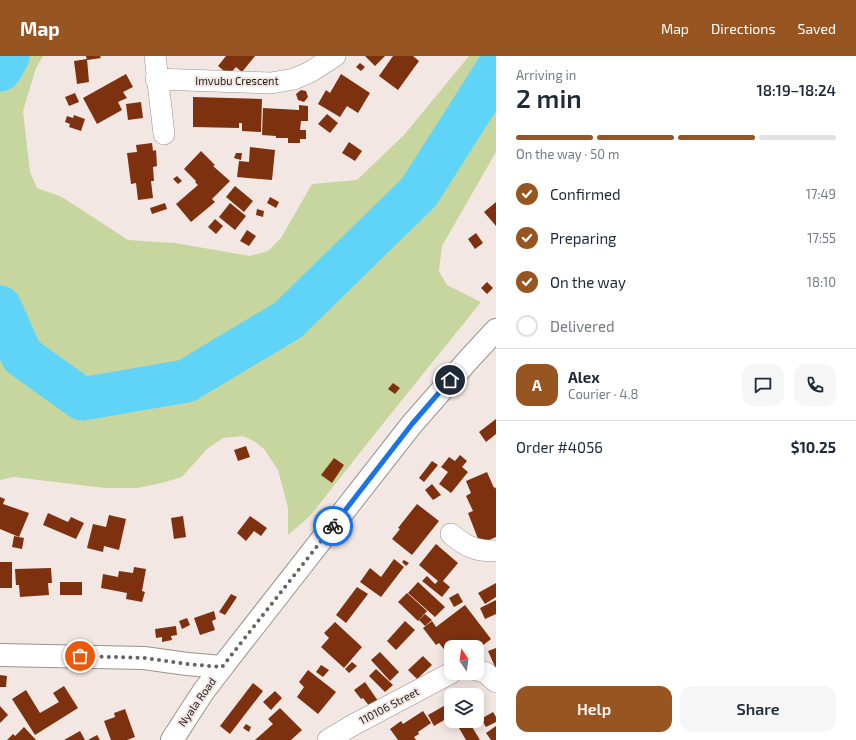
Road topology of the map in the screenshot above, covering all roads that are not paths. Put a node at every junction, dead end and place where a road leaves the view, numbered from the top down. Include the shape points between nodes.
1 (155, 56) edge
2 (335, 56) edge
3 (156, 79) junction
4 (164, 134) dead end
5 (496, 330) edge
6 (451, 534) dead end
7 (496, 551) edge
8 (0, 655) edge
9 (222, 667) junction
10 (484, 672) edge
11 (444, 677) edge
12 (496, 682) edge
13 (172, 740) edge
14 (328, 740) edge

1 - 3 street
2 - 3 street, Imvubu Crescent via 294,79 271,83
3 - 4 street
5 - 9 street, Nyala Road via 412,424
6 - 7 street via 468,547
8 - 9 street via 144,658
9 - 13 street, Nyala Road
10 - 12 street
11 - 14 street, 110106 Street

